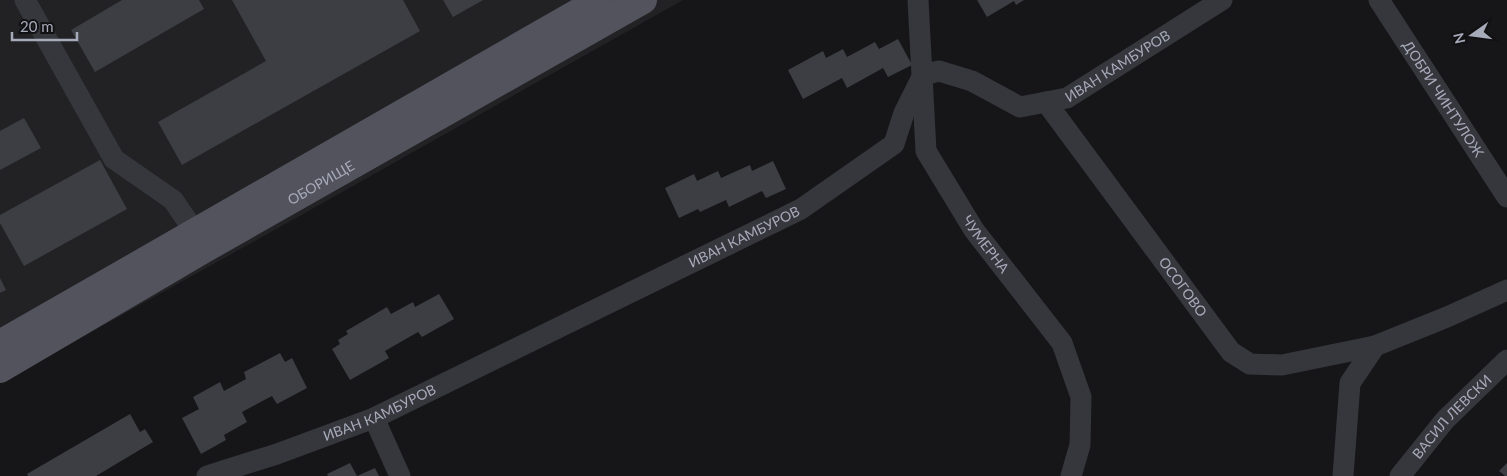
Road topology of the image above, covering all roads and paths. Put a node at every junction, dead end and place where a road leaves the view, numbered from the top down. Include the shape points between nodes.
1 (25, 0) edge
2 (600, 0) edge
3 (643, 0) edge
4 (918, 0) edge
5 (1222, 0) edge
6 (1379, 0) edge
7 (923, 74) junction
8 (1046, 102) junction
9 (1507, 197) edge
10 (200, 240) junction
11 (1507, 290) edge
12 (0, 344) edge
13 (1375, 346) junction
14 (1507, 360) edge
15 (0, 369) edge
16 (374, 418) junction
17 (206, 476) edge
18 (400, 476) edge
19 (1070, 476) edge
20 (1343, 476) edge
21 (1400, 476) edge

1 - 10 street via 114,159 173,200
2 - 10 main road, ОБОРИЩЕ
3 - 10 main road, ОБОРИЩЕ
4 - 7 street, ЧУМЕРНА
5 - 8 street, ИВАН КАМБУРОВ via 1068,98
6 - 9 street, ДОБРИ ЧИНТУЛОЖ
7 - 8 street, ИВАН КАМБУРОВ via 939,71 972,81 1020,107
7 - 16 street, ИВАН КАМБУРОВ via 894,144 801,209
7 - 19 street, ЧУМЕРНА via 926,151 974,230 1062,343 1081,397 1080,444
8 - 13 street, ОСОГОВО via 1231,352 1250,364 1282,366
10 - 12 main road, ОБОРИЩЕ
10 - 15 main road, ОБОРИЩЕ
11 - 13 street, ОСОГОВО
13 - 20 street via 1350,383
14 - 21 street, ВАСИЛ ЛЕВСКИ via 1445,420
16 - 17 street, ИВАН КАМБУРОВ
16 - 18 street

